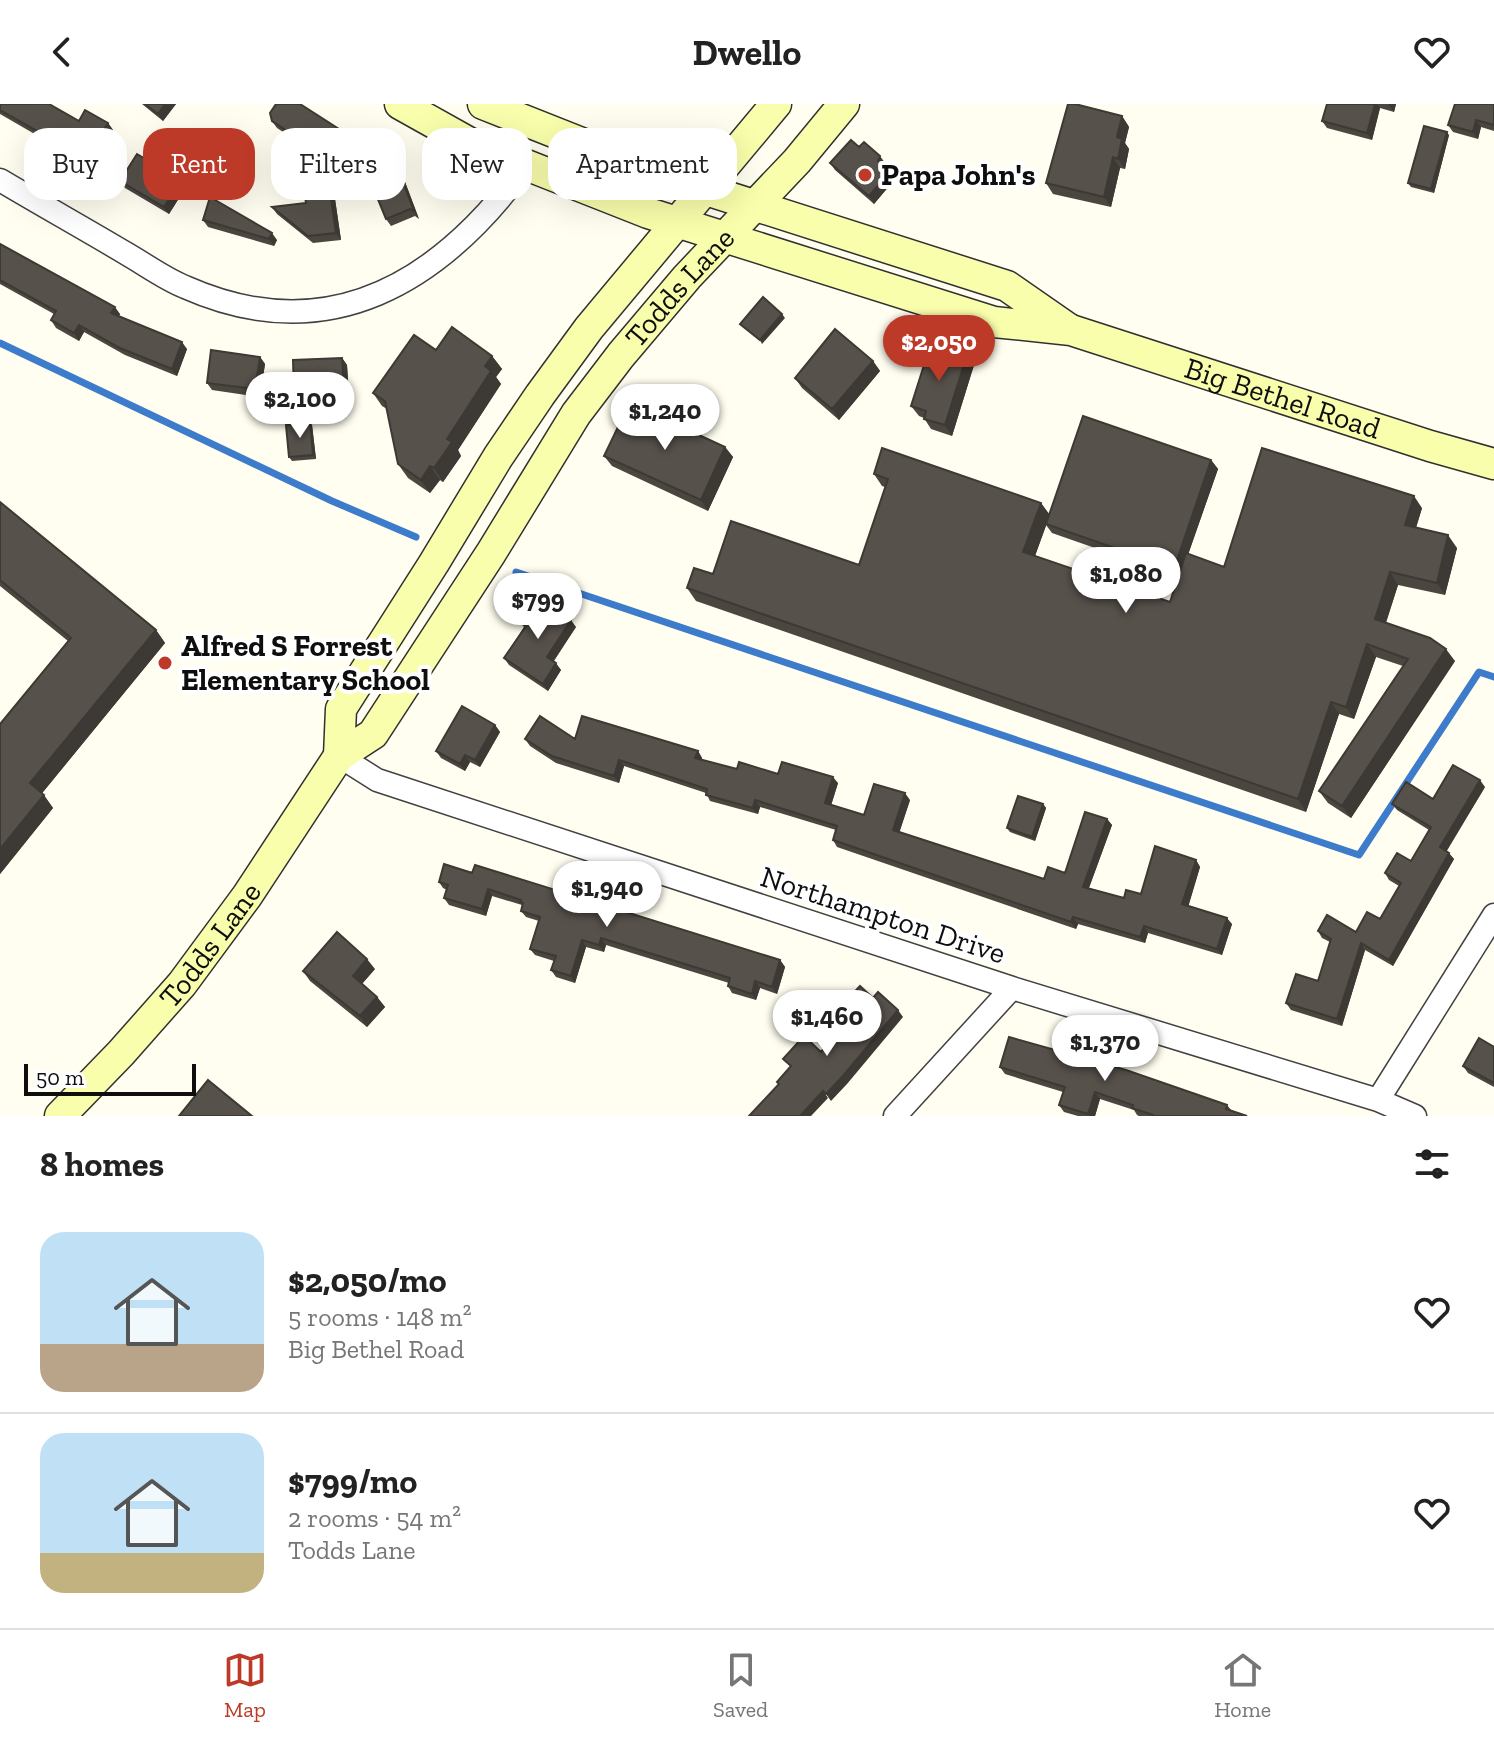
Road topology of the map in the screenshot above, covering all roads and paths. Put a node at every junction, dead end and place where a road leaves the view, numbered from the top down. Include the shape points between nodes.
1 (400, 104) edge
2 (483, 104) edge
3 (776, 104) edge
4 (844, 104) edge
5 (443, 128) edge
6 (548, 129) edge
7 (737, 152) edge
8 (532, 167) edge
9 (0, 180) edge
10 (499, 200) edge
11 (697, 200) edge
12 (737, 200) edge
13 (756, 205) junction
14 (678, 223) junction
15 (726, 236) junction
16 (1071, 330) junction
17 (1494, 464) edge
18 (339, 756) junction
19 (1494, 915) edge
20 (1012, 988) junction
21 (1378, 1100) junction
22 (60, 1116) edge
23 (895, 1116) edge
24 (1415, 1116) edge

1 - 5 main road, Big Bethel Road
2 - 6 main road, Big Bethel Road
3 - 7 main road, Todds Lane
4 - 13 main road, Todds Lane
8 - 14 main road, Big Bethel Road
9 - 10 street via 185,287 239,305 300,314 387,290 428,267
11 - 14 main road, Todds Lane
12 - 13 main road, Big Bethel Road
13 - 15 main road, Todds Lane
13 - 16 main road, Big Bethel Road via 1007,286
14 - 15 main road, Big Bethel Road
14 - 18 main road, Todds Lane via 589,328 498,457 341,709
15 - 16 main road, Big Bethel Road via 994,322
15 - 18 main road, Todds Lane via 607,373 373,734
16 - 17 main road, Big Bethel Road
18 - 20 street, Northampton Drive via 377,780
18 - 22 main road, Todds Lane via 182,984
19 - 21 street
20 - 21 street, Northampton Drive
20 - 23 street
21 - 24 street, Northampton Drive

